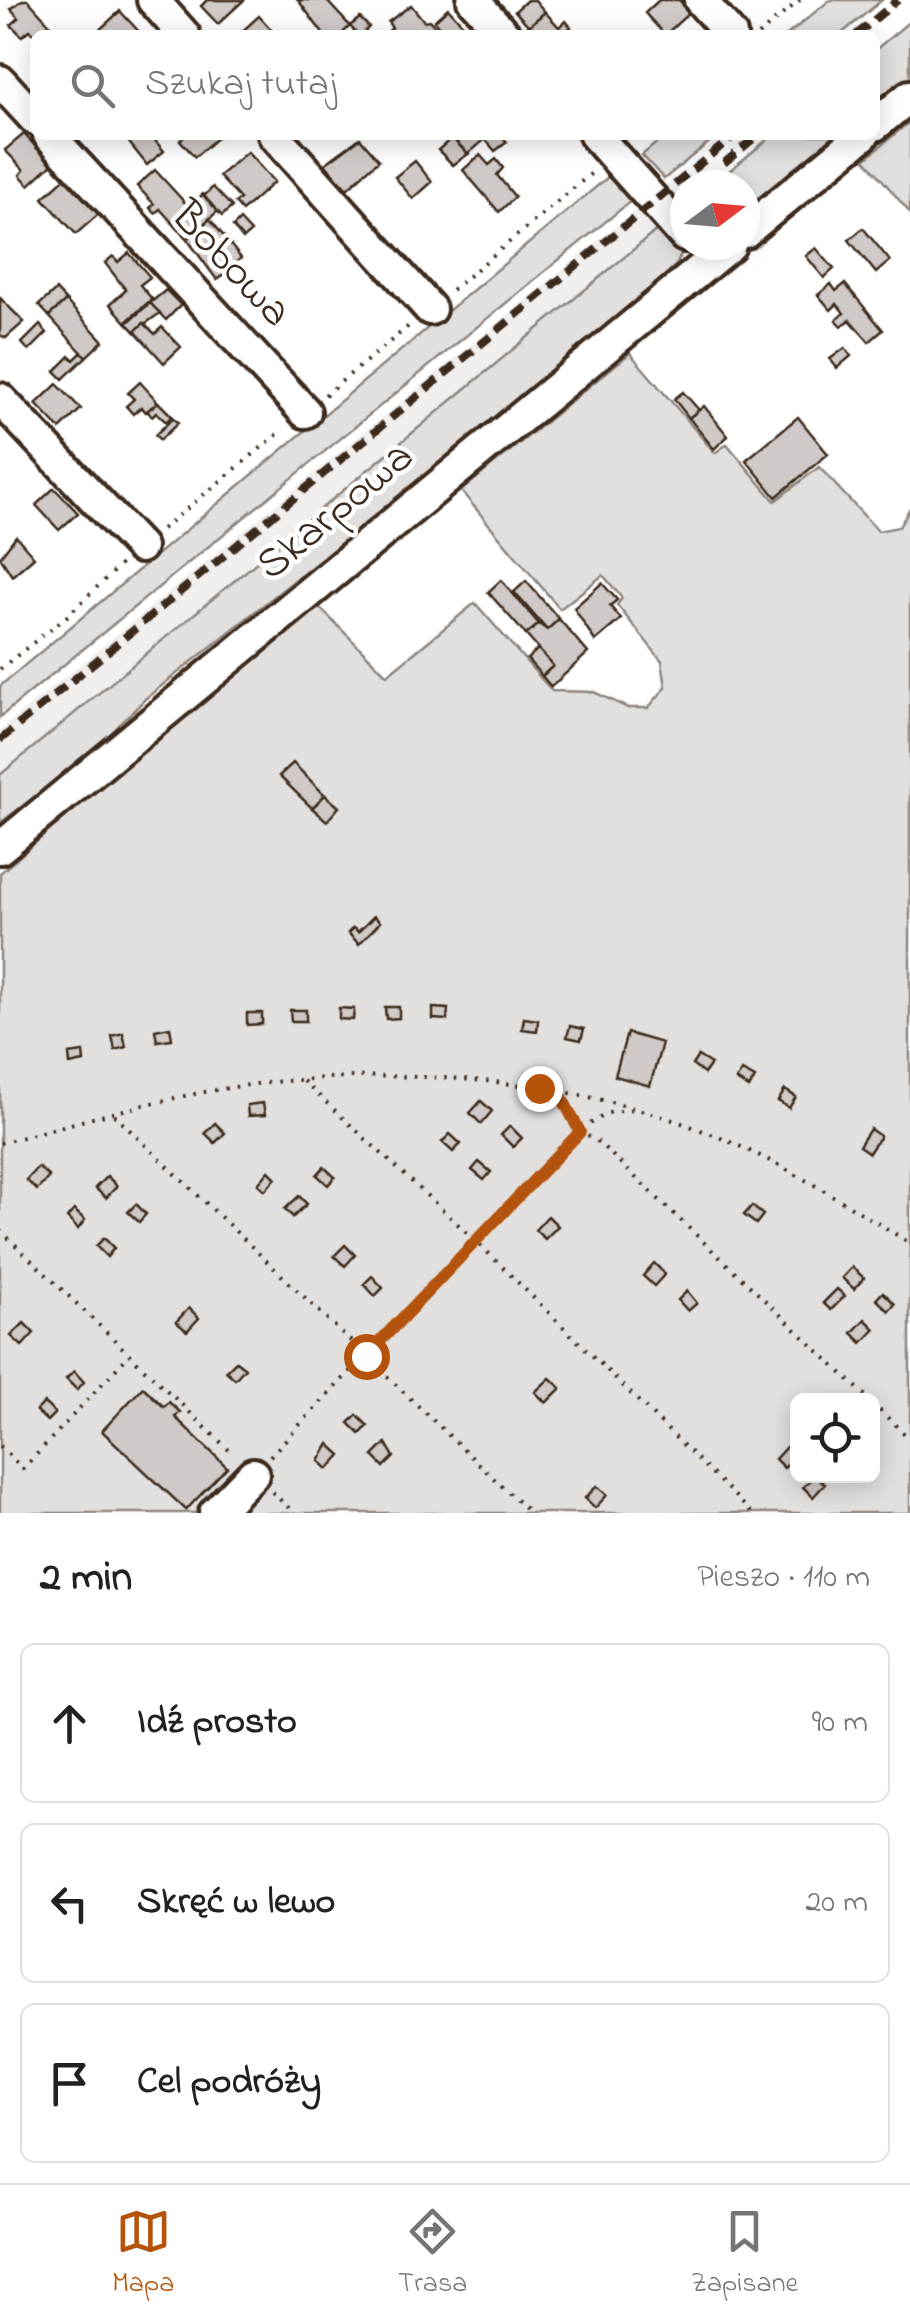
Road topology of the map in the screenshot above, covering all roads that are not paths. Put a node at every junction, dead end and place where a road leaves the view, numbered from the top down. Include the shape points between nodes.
1 (153, 0) edge
2 (473, 0) edge
3 (700, 0) edge
4 (180, 30) edge
5 (500, 30) edge
6 (727, 30) edge
7 (0, 82) edge
8 (910, 96) edge
9 (30, 114) edge
10 (880, 121) edge
11 (55, 140) edge
12 (278, 140) edge
13 (600, 140) edge
14 (857, 140) edge
15 (670, 219) edge
16 (760, 220) edge
17 (699, 260) edge
18 (430, 309) dead end
19 (0, 399) edge
20 (305, 412) dead end
21 (140, 547) dead end
22 (0, 848) edge
23 (253, 1474) road end
24 (214, 1513) edge

1 - 4 street
2 - 5 street
3 - 6 street
7 - 9 street
8 - 10 street
11 - 20 street, Bobowa
12 - 18 street
13 - 15 street
14 - 16 street
17 - 22 street, Skarpowa
19 - 21 street
23 - 24 street

